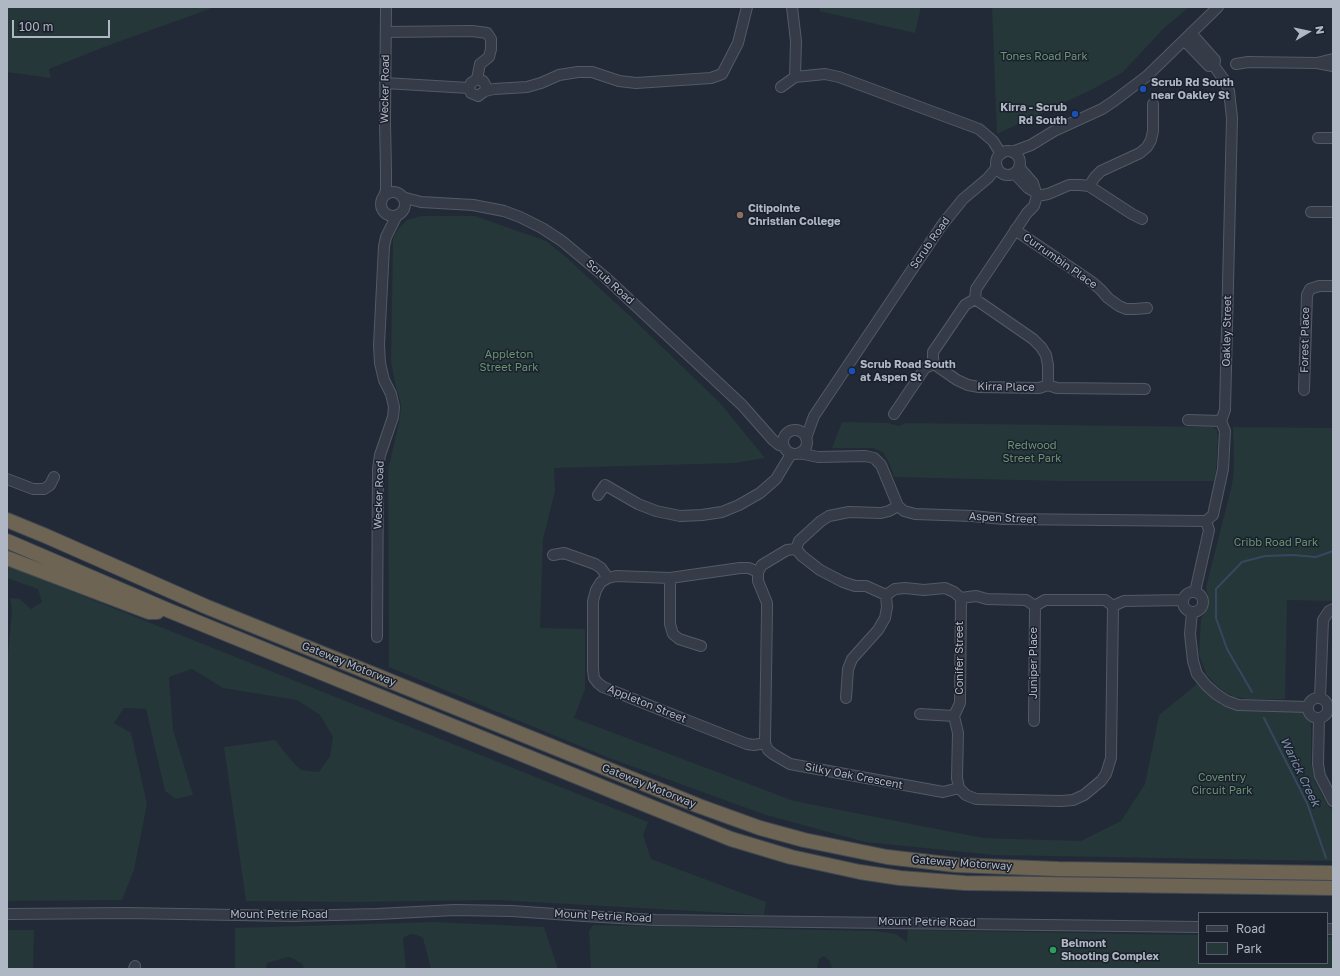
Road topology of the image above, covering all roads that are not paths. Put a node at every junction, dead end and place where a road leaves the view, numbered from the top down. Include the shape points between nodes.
1 (386, 7) edge
2 (747, 7) edge
3 (792, 7) edge
4 (1218, 7) edge
5 (386, 32) junction
6 (1188, 37) junction
7 (1333, 59) edge
8 (1316, 63) junction
9 (1236, 64) dead end
10 (1333, 66) edge
11 (795, 77) junction
12 (477, 79) junction
13 (385, 83) junction
14 (781, 87) dead end
15 (469, 88) junction
16 (485, 92) junction
17 (1153, 104) dead end
18 (1318, 138) dead end
19 (1333, 138) edge
20 (1001, 154) junction
21 (1016, 163) junction
22 (1000, 170) junction
23 (386, 171) junction
24 (1089, 186) junction
25 (1036, 194) junction
26 (401, 195) junction
27 (384, 196) junction
28 (421, 202) junction
29 (383, 211) junction
30 (1311, 212) dead end
31 (1333, 212) edge
32 (400, 213) junction
33 (1142, 219) dead end
34 (1015, 230) junction
35 (386, 237) junction
36 (1333, 286) edge
37 (974, 299) junction
38 (1147, 308) dead end
39 (934, 364) junction
40 (1048, 385) junction
41 (1145, 389) dead end
42 (1304, 390) dead end
43 (894, 414) dead end
44 (814, 416) junction
45 (1188, 420) dead end
46 (1221, 421) junction
47 (764, 429) junction
48 (792, 432) junction
49 (806, 440) junction
50 (783, 446) junction
51 (795, 454) junction
52 (833, 456) junction
53 (54, 477) dead end
54 (7, 479) edge
55 (598, 495) dead end
56 (898, 506) junction
57 (7, 512) edge
58 (7, 520) edge
59 (1206, 521) junction
60 (46, 536) junction
61 (7, 541) edge
62 (796, 549) junction
63 (553, 555) dead end
64 (7, 558) edge
65 (758, 572) junction
66 (608, 578) junction
67 (670, 578) junction
68 (1195, 592) junction
69 (886, 594) junction
70 (960, 598) junction
71 (1183, 600) junction
72 (1035, 606) junction
73 (1113, 606) junction
74 (1333, 609) edge
75 (170, 611) junction
76 (1192, 612) junction
77 (377, 637) dead end
78 (701, 646) dead end
79 (846, 698) dead end
80 (1320, 698) junction
81 (1308, 707) junction
82 (920, 714) dead end
83 (954, 716) junction
84 (1319, 718) junction
85 (1034, 721) dead end
86 (765, 743) junction
87 (959, 788) junction
88 (1333, 801) edge
89 (1333, 873) edge
90 (1333, 888) edge
91 (7, 914) edge
92 (1198, 927) edge

1 - 5 street, Wecker Road
2 - 16 street via 738,43 722,74 711,78 636,83 619,81 592,72 578,72 559,75 527,87
3 - 11 street via 796,41
4 - 6 street
5 - 12 street via 487,33 491,39 490,53 480,64
5 - 13 street, Wecker Road
6 - 21 street via 1147,76 1114,101 1031,145
6 - 46 street, Oakley Street via 1215,60 1214,66 1226,81 1229,91 1232,118 1225,410
7 - 8 street
8 - 9 street
8 - 10 street
11 - 14 street
11 - 20 street via 825,74 839,77 968,124 987,135
12 - 15 street
12 - 16 street via 485,83
13 - 15 street
13 - 23 street, Wecker Road
15 - 16 street via 476,96
17 - 24 street via 1153,131 1147,147 1140,153 1101,171
18 - 19 street
20 - 21 street via 1008,151
20 - 22 street via 997,160
21 - 22 street via 1008,175
21 - 25 street via 1033,182
22 - 44 street, Scrub Road via 963,199 942,225
23 - 26 street, Wecker Road
23 - 27 street, Wecker Road
24 - 25 street via 1069,185 1048,194
24 - 33 street
25 - 34 street via 1034,206
26 - 27 street via 391,192
26 - 28 street, Scrub Road
26 - 32 street, Wecker Road via 405,204
27 - 29 street, Wecker Road via 381,204
28 - 32 street, Scrub Road
28 - 47 street, Scrub Road via 487,207 520,217 562,241 616,287 742,405
29 - 32 street via 389,216
29 - 35 street, Wecker Road
30 - 31 street
32 - 35 street, Wecker Road
34 - 37 street via 976,289
34 - 38 street, Currumbin Place via 1092,282 1119,306
35 - 77 street, Wecker Road via 379,345 380,364 394,407 378,469
36 - 42 street, Forest Place via 1310,289 1307,295
37 - 39 street via 965,305 933,352
37 - 40 street via 1041,347 1048,365
39 - 40 street, Kirra Place via 957,380 978,388 1039,388
39 - 43 street via 925,368
40 - 41 street, Kirra Place via 1057,388
44 - 48 street, Scrub Road
44 - 49 street, Scrub Road
45 - 46 street
46 - 59 street, Oakley Street via 1225,431 1223,469 1213,515
47 - 48 street via 779,433
47 - 50 street, Scrub Road via 773,440
48 - 49 street via 802,433
48 - 50 street via 783,439
49 - 51 street via 805,449
49 - 52 street via 820,452
50 - 51 street
51 - 52 street
51 - 55 street via 776,479 760,494 722,512 680,516 656,512 606,484
52 - 56 street via 874,458 881,465
53 - 54 street via 50,485 44,489 33,489
56 - 59 street, Aspen Street via 915,514 1003,519
56 - 62 street via 881,513 849,512 829,516 799,541
57 - 60 highway via 32,522
58 - 60 highway, Gateway Motorway
59 - 68 street via 1210,530
60 - 89 highway, Gateway Motorway via 207,607 692,803 760,828 804,840 887,857 956,865
61 - 75 highway, Gateway Motorway
62 - 65 street via 787,550 762,565
62 - 69 street via 820,570 843,582 866,586
63 - 66 street via 564,553 595,564
64 - 75 highway via 148,612
65 - 67 street via 740,568
65 - 86 street via 758,581 767,603
66 - 67 street
66 - 86 street, Appleton Street via 601,582 593,601 593,670 598,683 747,744
67 - 78 street via 670,624 673,634 679,639
68 - 71 street via 1187,594
68 - 76 street via 1201,596 1202,603 1199,609
69 - 70 street via 895,589 944,588
69 - 79 street via 885,618 878,630 852,659 848,669
70 - 72 street via 976,596 987,599 1026,600
70 - 83 street, Conifer Street via 960,704
71 - 73 street via 1124,601
71 - 76 street via 1185,608
72 - 73 street via 1045,600 1105,600
72 - 85 street, Juniper Place
73 - 87 street via 1111,758 1101,781 1084,795 1073,800 1060,801 976,799 966,795
74 - 80 street via 1328,611 1323,620
75 - 90 highway, Gateway Motorway via 715,833 791,857 900,878 965,883
76 - 81 street via 1190,634 1193,661 1197,674 1216,694 1238,705
80 - 81 street via 1312,700
80 - 84 street via 1326,702 1328,709 1325,715
81 - 84 street via 1311,715
82 - 83 street
83 - 87 street, Conifer Street via 958,733
84 - 88 street via 1320,776
86 - 87 street, Silky Oak Crescent via 768,750 790,764 943,792
91 - 92 street, Mount Petrie Road via 291,916 455,910 656,920

